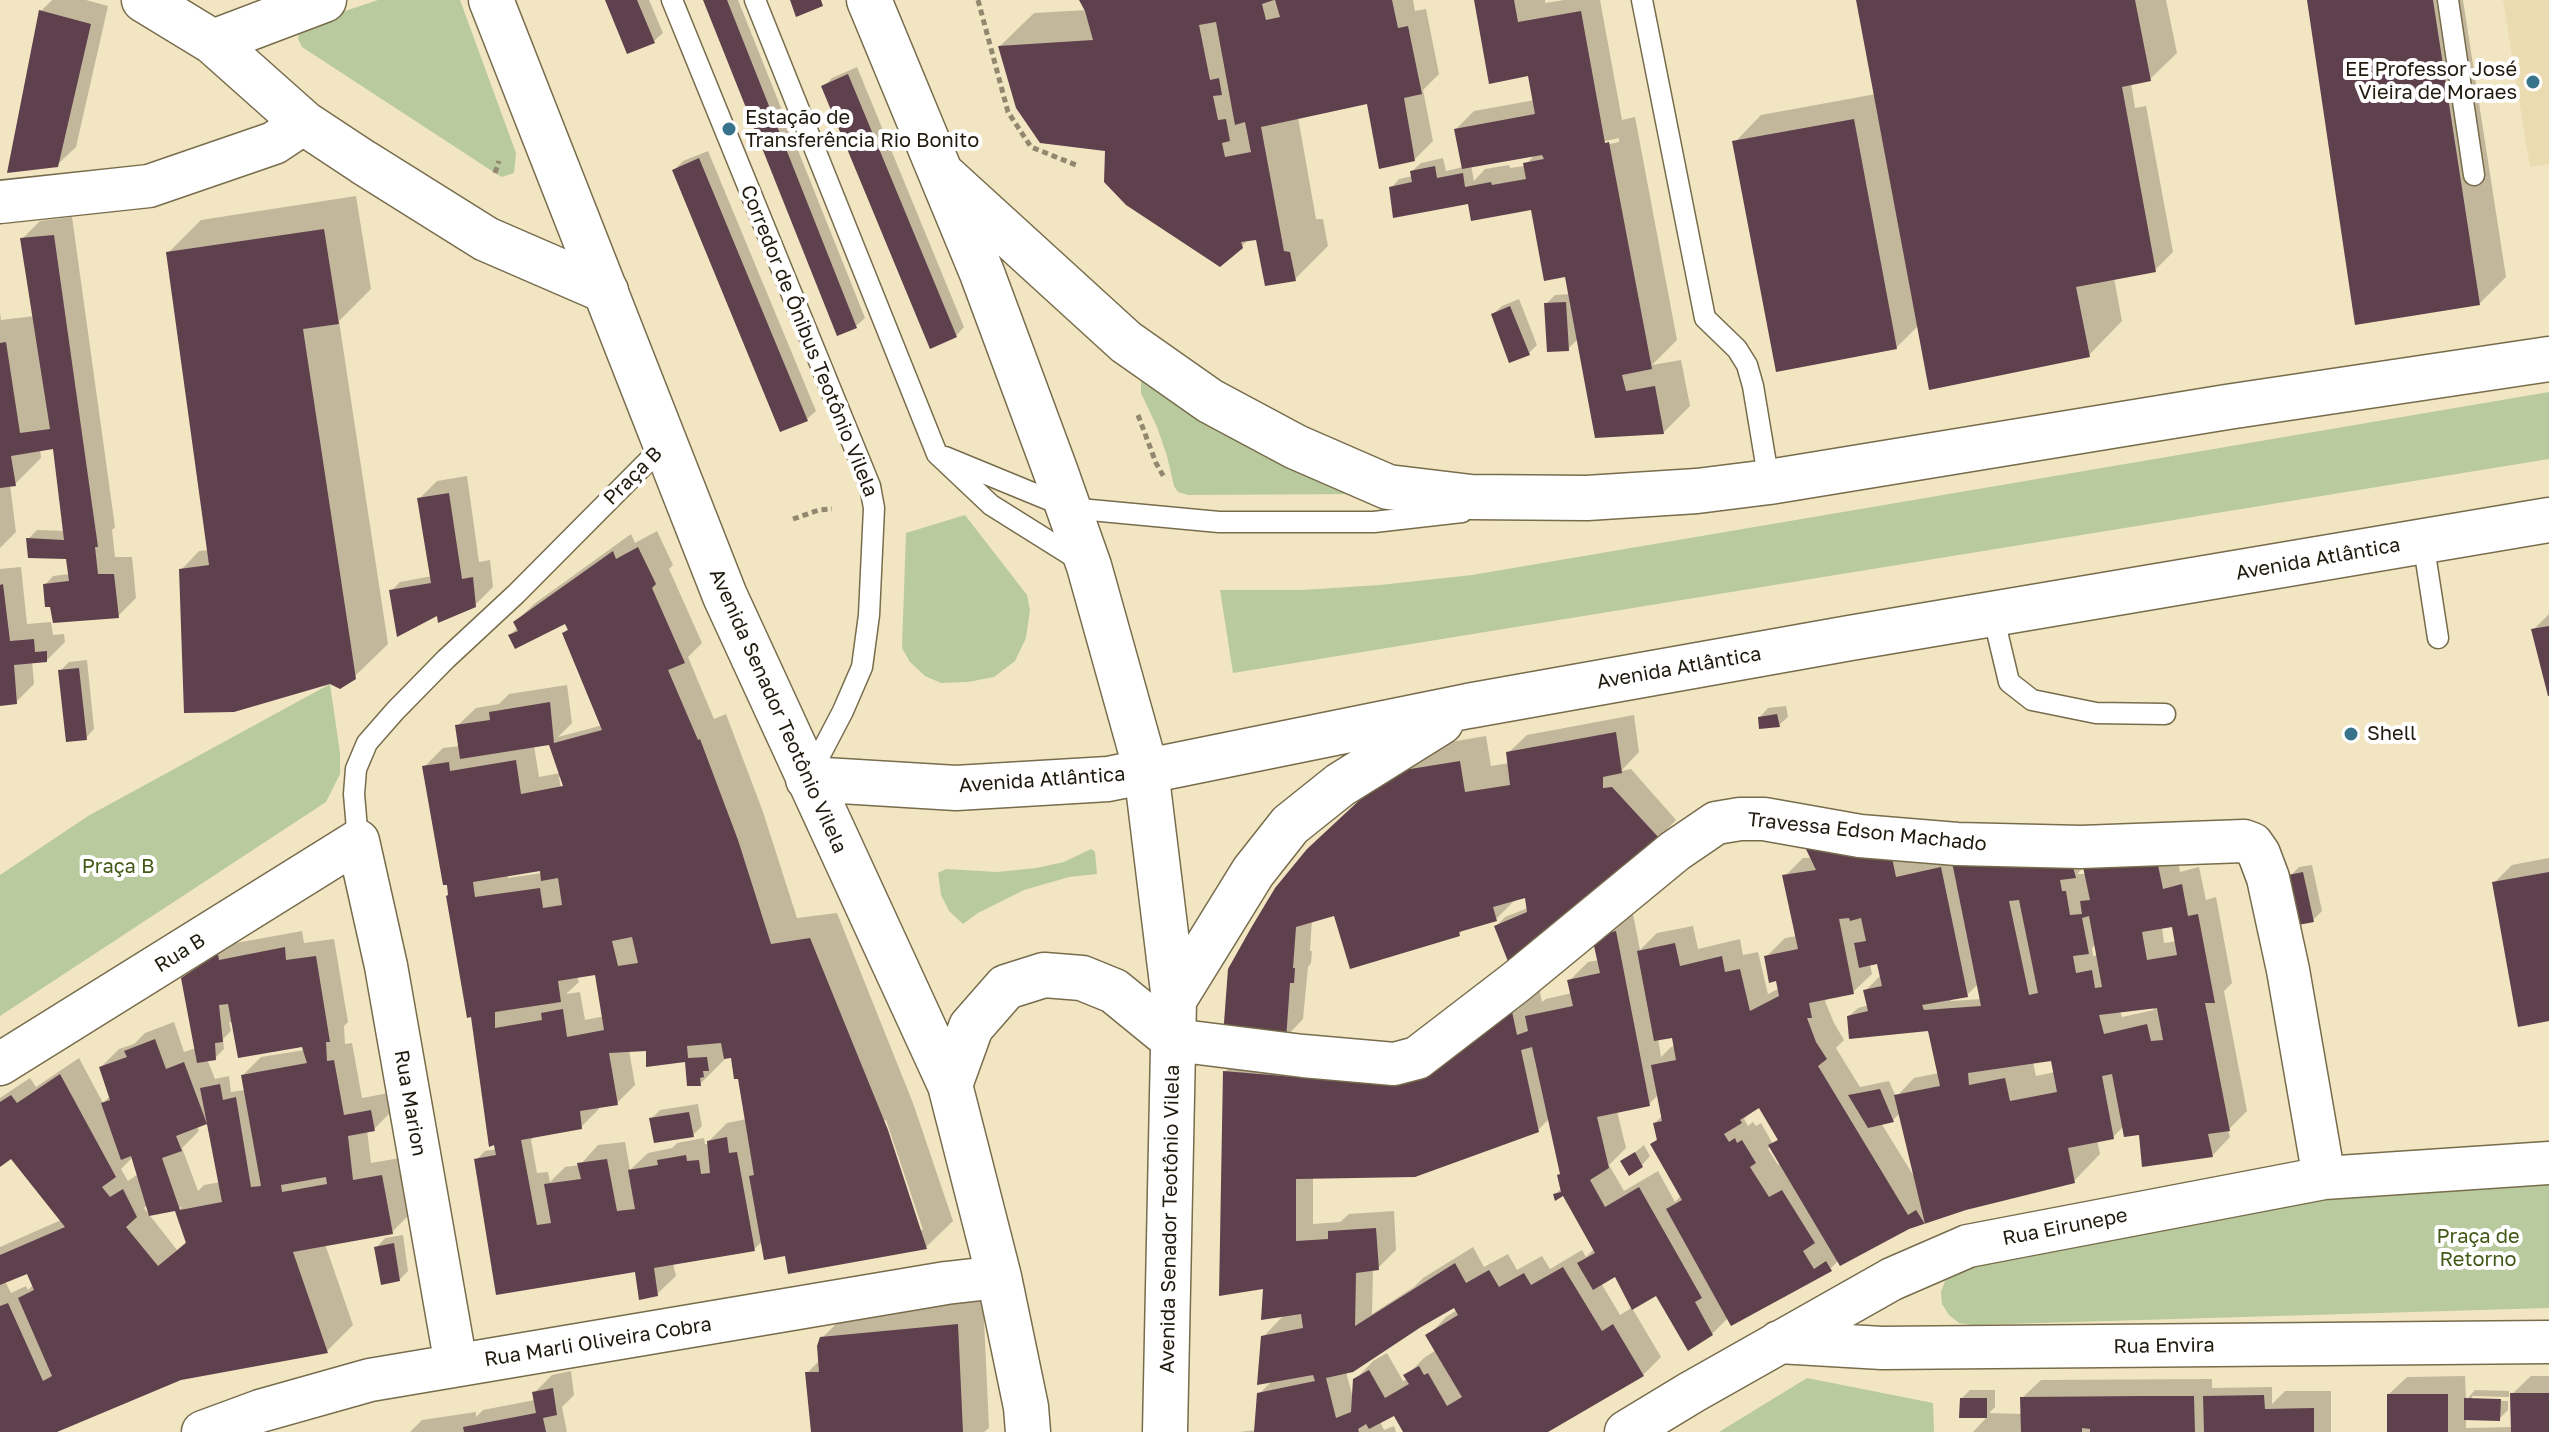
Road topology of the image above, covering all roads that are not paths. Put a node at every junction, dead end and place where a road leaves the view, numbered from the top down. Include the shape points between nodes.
1 (144, 0) edge
2 (324, 0) edge
3 (491, 0) edge
4 (672, 0) edge
5 (755, 0) edge
6 (869, 0) edge
7 (1642, 0) edge
8 (2448, 0) edge
9 (213, 42) junction
10 (304, 123) junction
11 (943, 175) junction
12 (2474, 175) dead end
13 (0, 202) edge
14 (606, 291) junction
15 (2549, 359) edge
16 (666, 443) junction
17 (937, 454) junction
18 (1769, 482) junction
19 (1587, 498) junction
20 (1069, 508) junction
21 (2549, 520) edge
22 (2423, 541) junction
23 (1089, 566) junction
24 (1993, 615) junction
25 (2438, 638) dead end
26 (1468, 706) junction
27 (2165, 714) dead end
28 (1146, 770) junction
29 (808, 779) junction
30 (358, 841) junction
31 (1174, 1020) junction
32 (0, 1064) edge
33 (950, 1085) junction
34 (2549, 1163) edge
35 (2324, 1178) junction
36 (999, 1277) junction
37 (1779, 1342) junction
38 (2549, 1342) edge
39 (456, 1365) junction
40 (203, 1432) edge
41 (1028, 1432) edge
42 (1165, 1432) edge
43 (1626, 1432) edge

1 - 9 main road
2 - 9 main road
3 - 14 main road, Avenida Senador Teotônio Vilela
4 - 29 lane, Corredor de Ônibus Teotônio Vilela via 870,486 874,508 862,667
5 - 17 lane
6 - 11 main road, Avenida Senador Teotônio Vilela
7 - 18 lane via 1705,318 1747,365
8 - 12 lane
9 - 10 main road
10 - 13 street via 274,143 149,186
10 - 14 main road via 486,239
11 - 19 main road via 1126,342 1210,401 1296,447 1388,487 1471,497
11 - 20 main road, Avenida Senador Teotônio Vilela
14 - 16 main road, Avenida Senador Teotônio Vilela
15 - 18 main road
16 - 29 main road, Avenida Senador Teotônio Vilela via 725,596
16 - 30 lane, Praça B via 367,743 356,769
17 - 20 lane
17 - 23 lane via 991,505
18 - 19 main road
19 - 20 lane via 1374,522 1219,522
20 - 23 main road, Avenida Senador Teotônio Vilela
21 - 22 main road, Avenida Atlântica
22 - 24 main road, Avenida Atlântica
22 - 25 lane
23 - 28 main road, Avenida Senador Teotônio Vilela
24 - 26 main road, Avenida Atlântica
24 - 27 lane via 2009,682 2032,700 2096,713
26 - 28 main road, Avenida Atlântica
26 - 31 main road via 1340,785 1290,825 1253,872
28 - 29 main road, Avenida Atlântica via 1108,779 956,788
28 - 31 main road, Avenida Senador Teotônio Vilela
29 - 33 main road, Avenida Senador Teotônio Vilela
30 - 32 street, Rua B
30 - 39 street, Rua Marion via 386,966
31 - 33 main road via 1082,978 1044,975 1006,987 971,1027
31 - 35 street, Travessa Edson Machado via 1303,1056 1394,1064 1417,1058 1716,823 1764,819 1833,833 1957,844 2081,847 2244,841 2259,854 2268,878
31 - 42 main road, Avenida Senador Teotônio Vilela
33 - 36 main road, Avenida Senador Teotônio Vilela
34 - 35 street, Rua Eirunepe
35 - 37 street, Rua Eirunepe via 1968,1246 1892,1279
36 - 39 street, Rua Marli Oliveira Cobra
36 - 41 main road, Avenida Senador Teotônio Vilela
37 - 38 street, Rua Envira via 1882,1348
37 - 43 street, Rua Eirunepe
39 - 40 street, Rua Marli Oliveira Cobra via 370,1380

